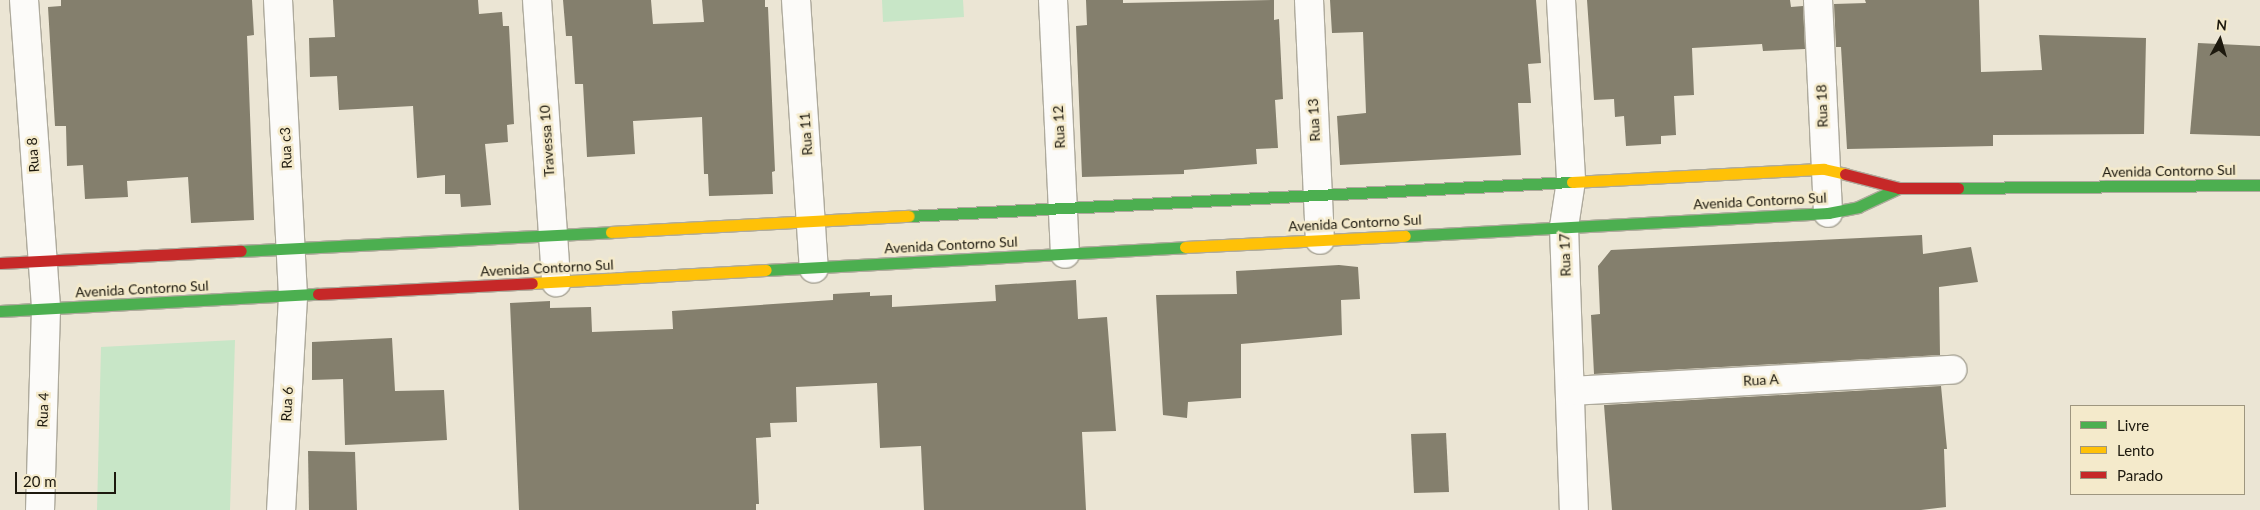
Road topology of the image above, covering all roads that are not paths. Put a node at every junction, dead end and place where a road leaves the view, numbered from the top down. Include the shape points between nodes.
1 (24, 0) edge
2 (278, 0) edge
3 (537, 0) edge
4 (796, 0) edge
5 (1053, 0) edge
6 (1309, 0) edge
7 (1561, 0) edge
8 (1818, 0) edge
9 (1824, 169) junction
10 (1571, 181) junction
11 (2260, 185) edge
12 (1899, 188) junction
13 (1318, 195) junction
14 (1063, 210) junction
15 (1828, 213) junction
16 (812, 223) junction
17 (1564, 227) junction
18 (554, 234) junction
19 (1320, 240) junction
20 (291, 250) junction
21 (1065, 254) junction
22 (40, 262) junction
23 (0, 264) edge
24 (814, 268) junction
25 (556, 282) junction
26 (293, 297) junction
27 (46, 309) junction
28 (0, 311) edge
29 (1952, 370) dead end
30 (1571, 390) junction
31 (40, 510) edge
32 (281, 510) edge
33 (1574, 510) edge

1 - 22 street, Rua 8
2 - 20 street, Rua c3
3 - 18 street, Travessa 10
4 - 16 street, Rua 11
5 - 14 street, Rua 12
6 - 13 street, Rua 13
7 - 10 street, Rua 17
8 - 9 street, Rua 18
9 - 10 street, Avenida Contorno Sul
9 - 12 street, Avenida Contorno Sul
9 - 15 street, Rua 18
10 - 13 street, Avenida Contorno Sul
10 - 17 street, Rua 17
11 - 12 street, Avenida Contorno Sul
12 - 15 street, Avenida Contorno Sul via 1858,207
13 - 14 street, Avenida Contorno Sul
13 - 19 street, Rua 13
14 - 16 street, Avenida Contorno Sul
14 - 21 street, Rua 12
15 - 17 street, Avenida Contorno Sul
16 - 18 street, Avenida Contorno Sul
16 - 24 street, Rua 11
17 - 19 street, Avenida Contorno Sul
17 - 30 street, Rua 17
18 - 20 street, Avenida Contorno Sul
18 - 25 street, Travessa 10
19 - 21 street, Avenida Contorno Sul
20 - 22 street, Avenida Contorno Sul
20 - 26 street, Rua c3
21 - 24 street, Avenida Contorno Sul
22 - 23 street, Avenida Contorno Sul
22 - 27 street, Rua 8
24 - 25 street, Avenida Contorno Sul
25 - 26 street, Avenida Contorno Sul
26 - 27 street, Avenida Contorno Sul
26 - 32 street, Rua 6
27 - 28 street, Avenida Contorno Sul
27 - 31 street, Rua 4
29 - 30 street, Rua A
30 - 33 street, Rua 17

